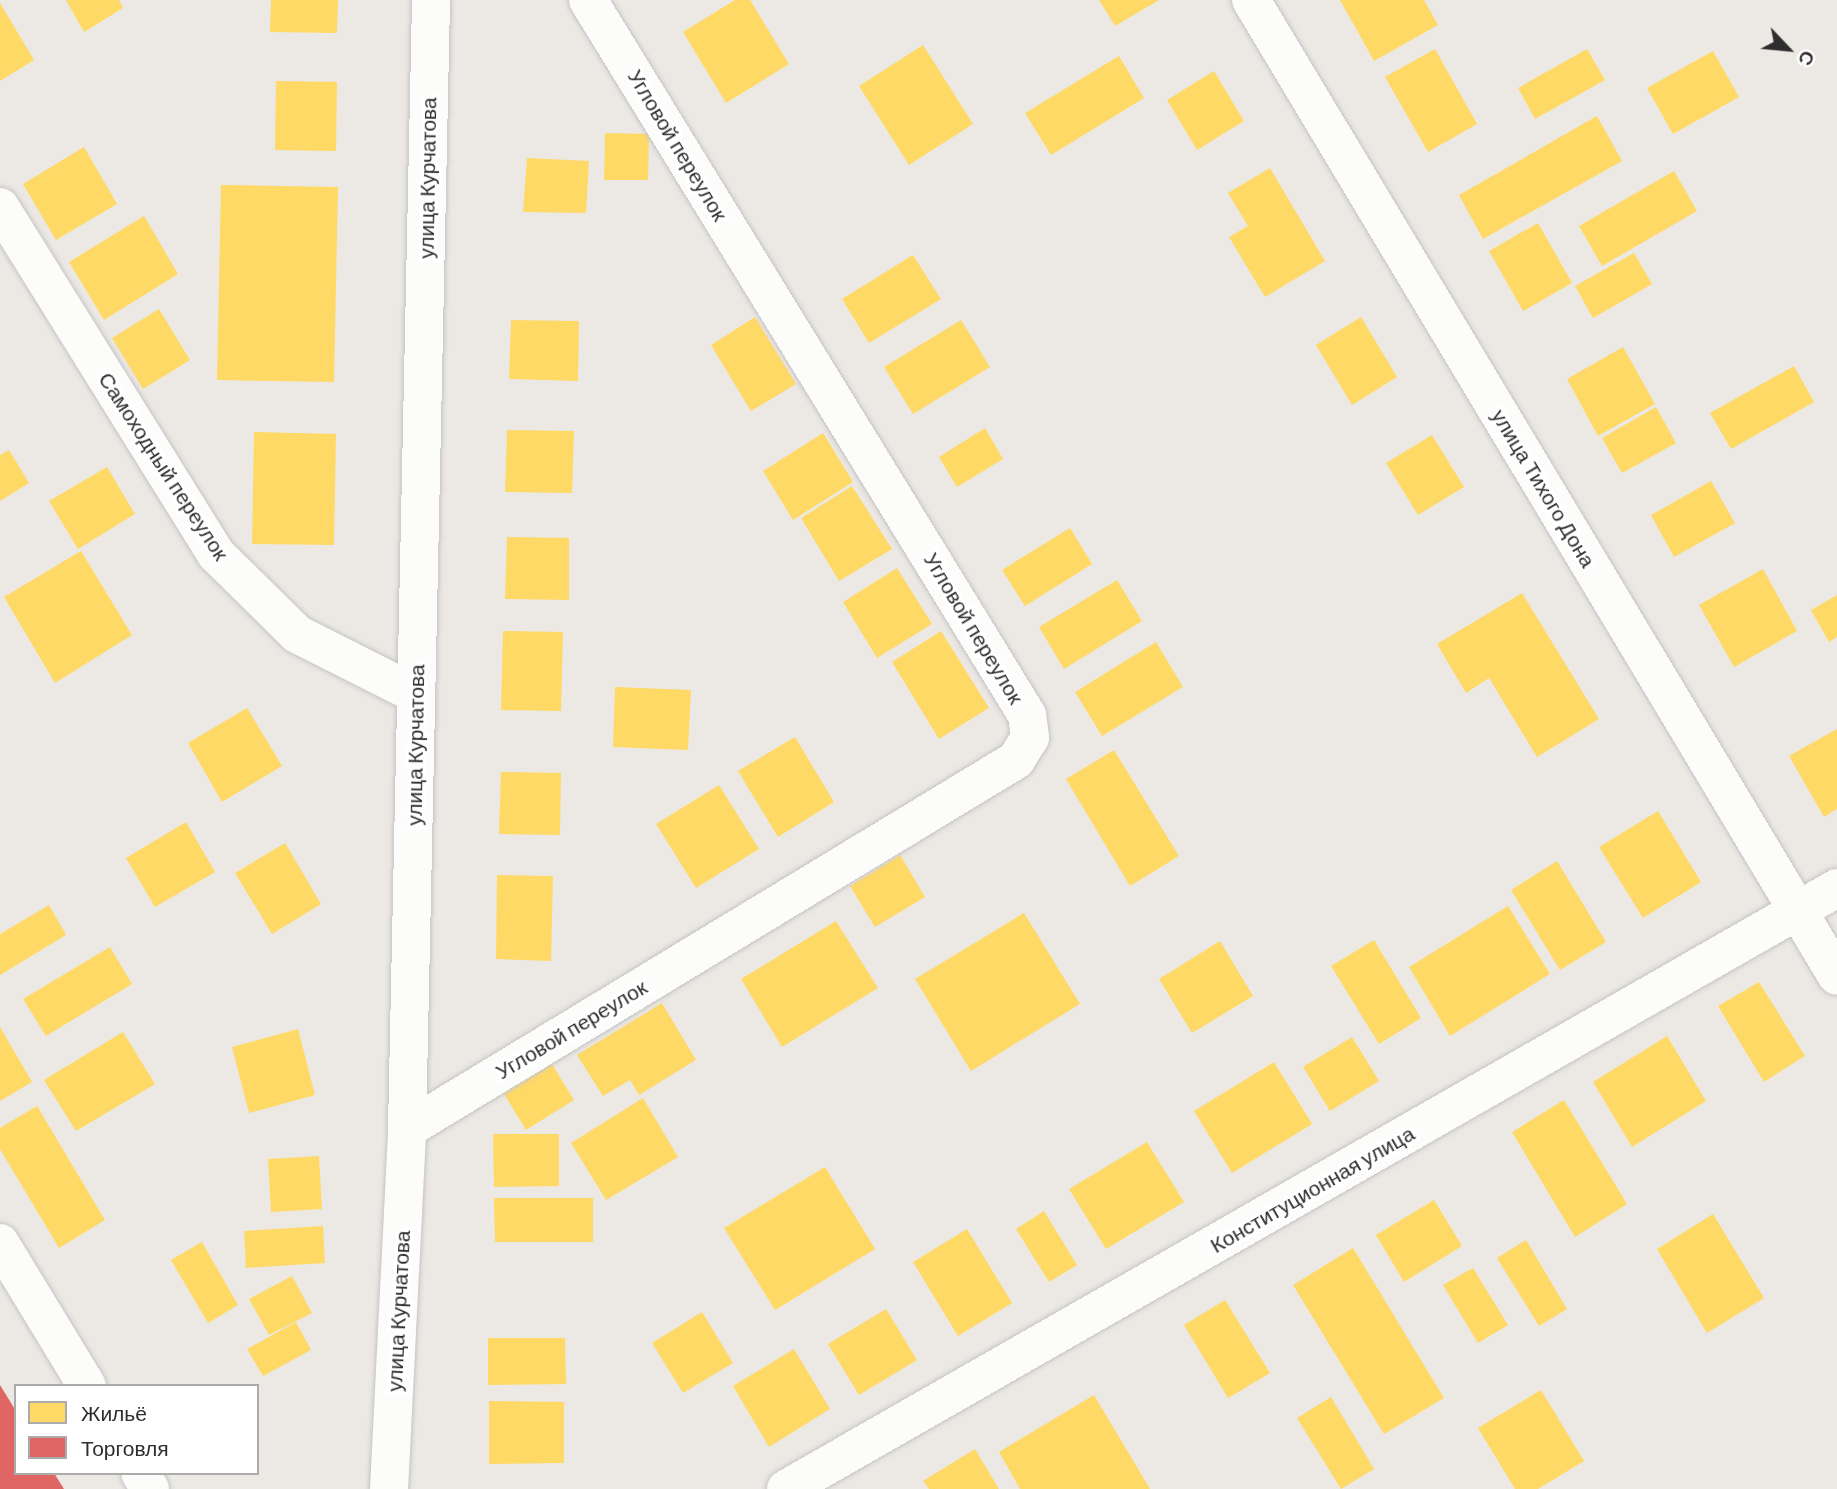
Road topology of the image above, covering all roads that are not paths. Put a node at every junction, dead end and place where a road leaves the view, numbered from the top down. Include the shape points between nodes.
1 (431, 0) edge
2 (588, 0) edge
3 (1251, 0) edge
4 (0, 207) edge
5 (416, 694) junction
6 (1837, 888) edge
7 (1799, 911) junction
8 (1837, 976) edge
9 (407, 1129) junction
10 (0, 1243) edge
11 (86, 1384) edge
12 (389, 1489) edge
13 (786, 1489) edge

1 - 5 street, улица Курчатова
2 - 9 street, Угловой переулок via 1027,715 1030,738 1016,760
3 - 7 street, улица Тихого Дона
4 - 5 street, Самоходный переулок via 216,554 297,634
5 - 9 street, улица Курчатова
6 - 7 street, Конституционная улица
7 - 8 street, улица Тихого Дона
7 - 13 street, Конституционная улица
9 - 12 street, улица Курчатова
10 - 11 street

